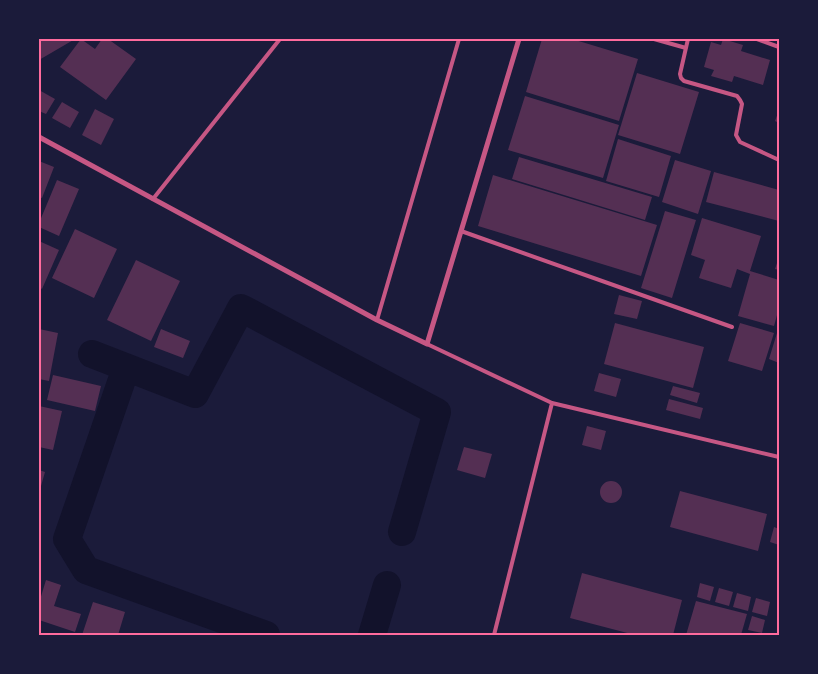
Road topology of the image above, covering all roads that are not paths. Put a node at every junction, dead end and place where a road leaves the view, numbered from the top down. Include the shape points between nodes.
1 (280, 39) edge
2 (459, 39) edge
3 (519, 39) edge
4 (654, 39) edge
5 (688, 39) edge
6 (757, 39) edge
7 (779, 47) edge
8 (686, 48) junction
9 (39, 137) edge
10 (779, 160) edge
11 (153, 199) junction
12 (461, 231) junction
13 (377, 320) junction
14 (732, 327) dead end
15 (427, 344) junction
16 (552, 402) junction
17 (779, 457) edge
18 (494, 635) edge

1 - 11 lane
2 - 13 lane
3 - 12 street
4 - 8 lane
5 - 8 lane
6 - 7 lane
8 - 10 lane via 681,78 736,96 742,104 736,135 740,142
9 - 11 street
11 - 13 street
12 - 14 lane
12 - 15 street
13 - 15 street
15 - 16 lane
16 - 17 lane
16 - 18 lane

